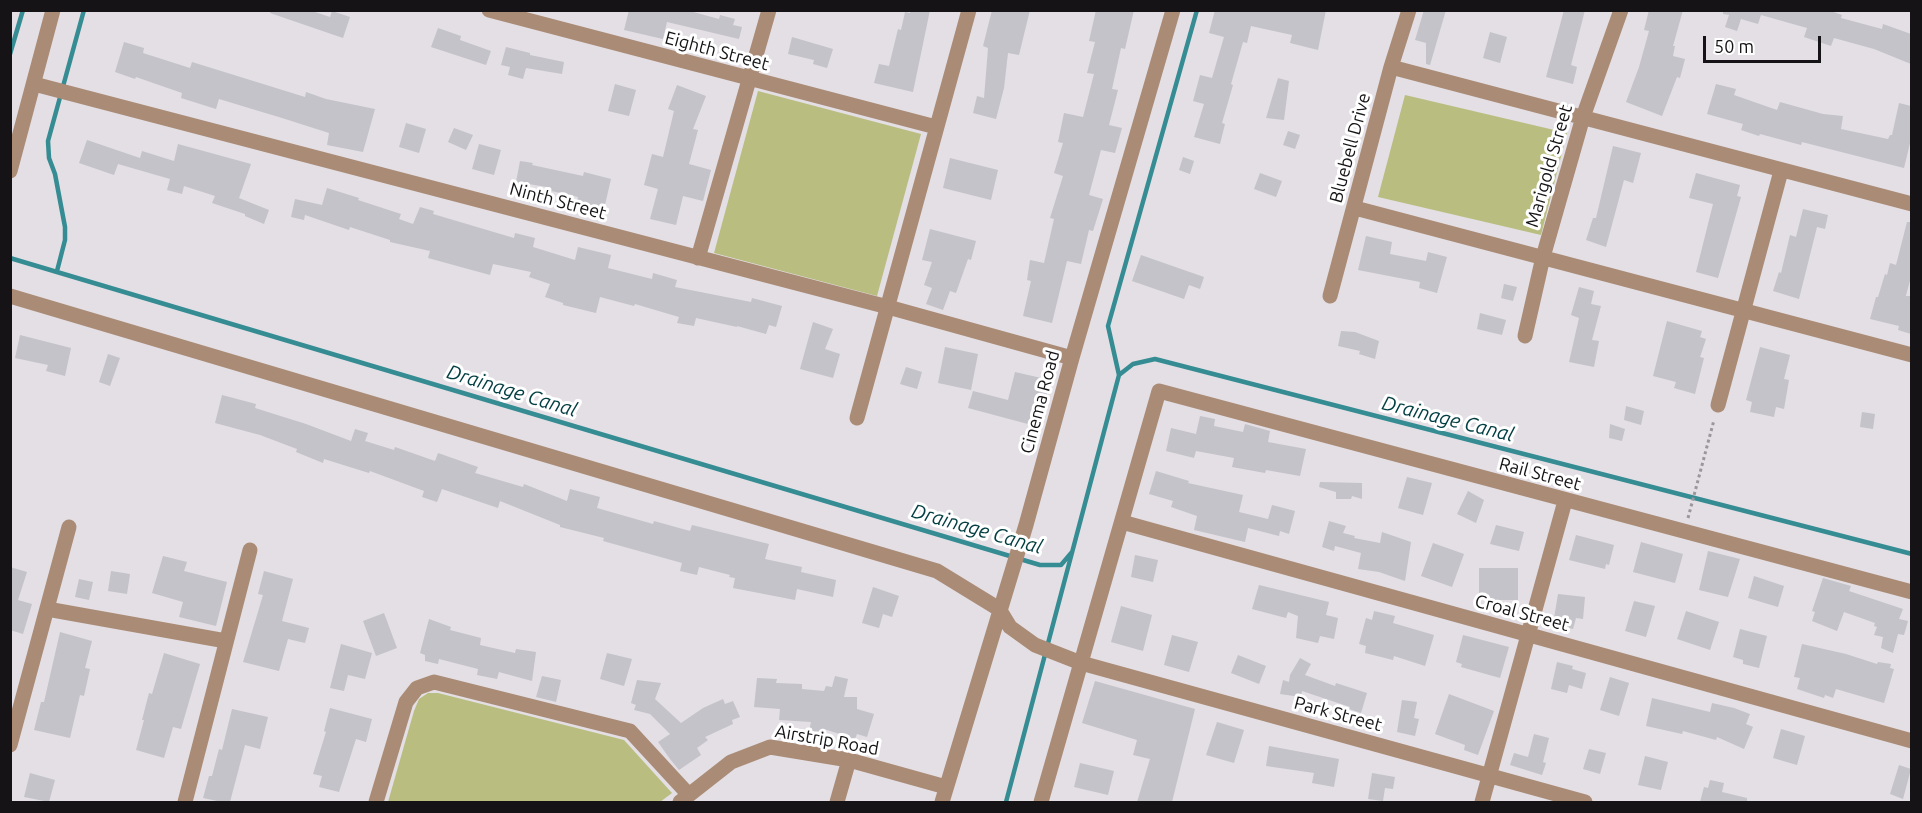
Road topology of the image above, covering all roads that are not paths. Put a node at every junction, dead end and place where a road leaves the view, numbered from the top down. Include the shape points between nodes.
1 (53, 10) edge
2 (489, 10) edge
3 (769, 10) edge
4 (969, 10) edge
5 (1173, 10) edge
6 (1409, 10) edge
7 (1621, 10) edge
8 (1391, 67) junction
9 (749, 79) junction
10 (34, 84) junction
11 (1583, 117) junction
12 (936, 127) junction
13 (10, 171) edge
14 (1781, 171) junction
15 (1911, 204) edge
16 (1354, 208) junction
17 (698, 258) junction
18 (1543, 258) junction
19 (10, 296) edge
20 (1330, 296) dead end
21 (888, 307) junction
22 (1744, 309) junction
23 (1525, 336) dead end
24 (1911, 354) edge
25 (1072, 358) junction
26 (1718, 405) road end
27 (857, 418) dead end
28 (1565, 501) junction
29 (1122, 522) junction
30 (69, 527) dead end
31 (250, 550) dead end
32 (1911, 592) edge
33 (47, 609) junction
34 (999, 609) junction
35 (1528, 636) junction
36 (226, 641) junction
37 (1081, 663) junction
38 (13, 724) edge
39 (1911, 741) edge
40 (10, 745) edge
41 (849, 760) junction
42 (1490, 776) junction
43 (946, 787) junction
44 (685, 799) edge
45 (184, 802) edge
46 (376, 802) edge
47 (837, 802) edge
48 (942, 802) edge
49 (1041, 802) edge
50 (1482, 802) edge
51 (1585, 802) edge

1 - 10 street
2 - 9 street, Eighth Street
3 - 9 street
4 - 12 street
5 - 25 street, Cinema Road
6 - 8 street, Bluebell Drive
7 - 11 street, Marigold Street
8 - 11 street
8 - 16 street, Bluebell Drive
9 - 12 street, Eighth Street
9 - 17 street
10 - 13 street
10 - 17 street, Ninth Street
11 - 14 street
11 - 18 street, Marigold Street
12 - 21 street
14 - 15 street
14 - 22 street
16 - 18 street
16 - 20 street, Bluebell Drive
17 - 21 street, Ninth Street
18 - 22 street
18 - 23 street, Marigold Street
19 - 34 street via 937,571
21 - 25 street, Ninth Street
21 - 27 street
22 - 24 street
22 - 26 street
25 - 34 street, Cinema Road
28 - 29 street, Rail Street via 1159,391
28 - 32 street, Rail Street
28 - 35 street
29 - 35 street, Croal Street
29 - 37 street
30 - 33 street
31 - 36 street
33 - 36 street
33 - 38 street
34 - 37 street, Park Street via 1010,627 1035,645
34 - 43 street, Cinema Road
35 - 39 street, Croal Street
35 - 42 street
36 - 45 street
37 - 42 street, Park Street
37 - 49 street
38 - 40 street
41 - 43 street, Airstrip Road
41 - 44 street, Airstrip Road via 770,747 731,762
41 - 47 street
42 - 50 street
42 - 51 street, Park Street
43 - 48 street, Cinema Road
44 - 46 street via 630,731 434,682 417,688 406,702

